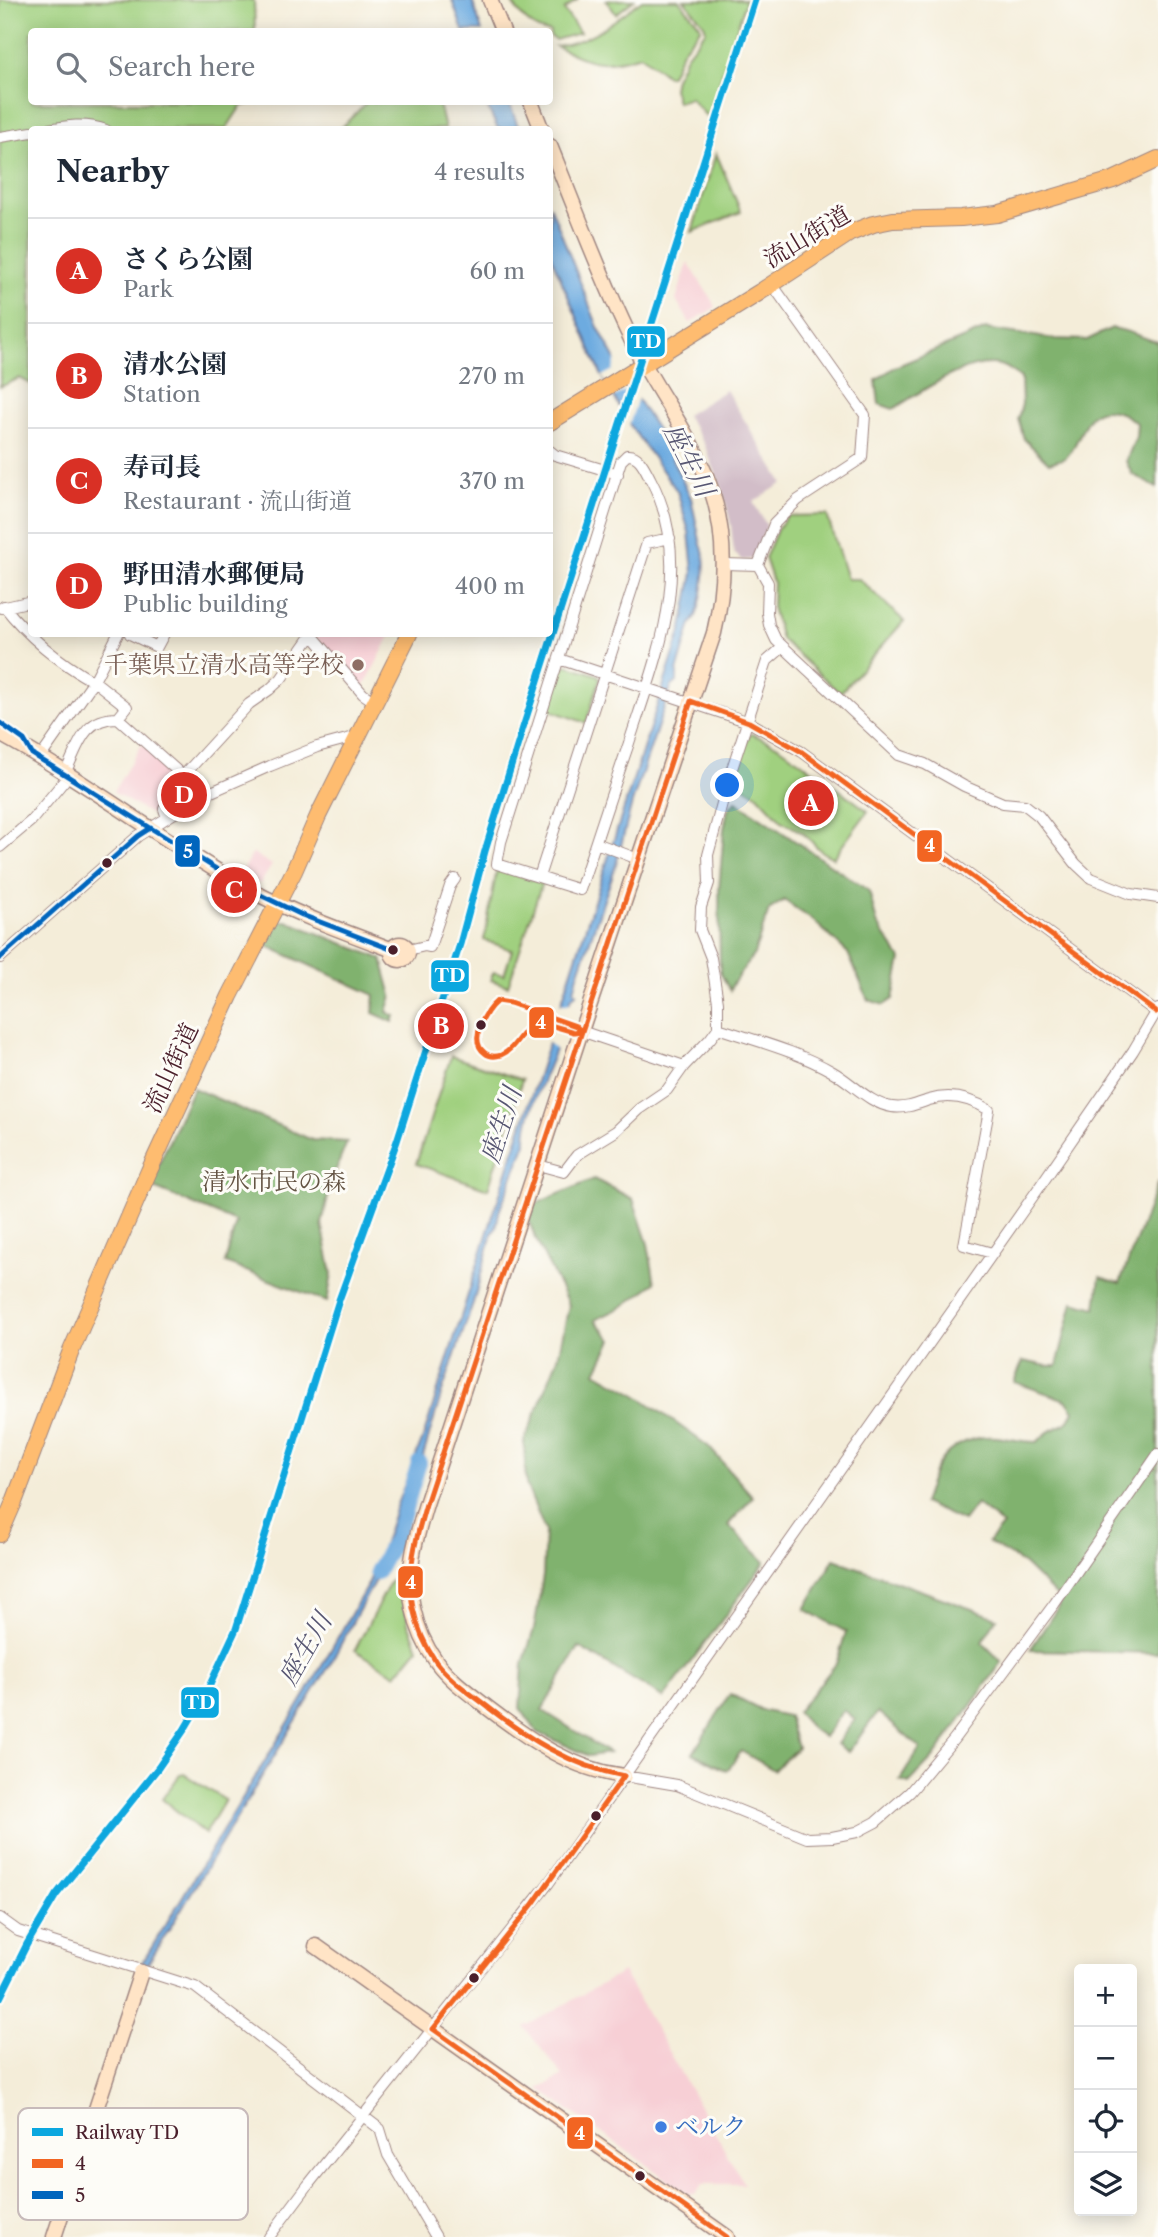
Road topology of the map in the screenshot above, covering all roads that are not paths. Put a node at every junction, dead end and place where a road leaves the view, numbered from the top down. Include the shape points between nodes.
1 (490, 0) edge
2 (501, 28) edge
3 (532, 105) edge
4 (63, 126) edge
5 (95, 126) edge
6 (540, 126) edge
7 (28, 133) edge
8 (0, 137) edge
9 (553, 154) edge
10 (1158, 159) edge
11 (772, 284) junction
12 (640, 368) junction
13 (553, 420) edge
14 (553, 453) edge
15 (618, 474) junction
16 (670, 538) junction
17 (724, 565) junction
18 (758, 565) junction
19 (28, 602) edge
20 (2, 607) edge
21 (28, 635) edge
22 (30, 637) edge
23 (116, 637) edge
24 (136, 637) edge
25 (163, 637) edge
26 (309, 637) edge
27 (314, 637) edge
28 (408, 637) edge
29 (783, 647) junction
30 (559, 659) junction
31 (605, 673) junction
32 (94, 681) junction
33 (650, 688) junction
34 (686, 700) junction
35 (375, 702) junction
36 (118, 719) junction
37 (748, 722) junction
38 (0, 723) edge
39 (0, 734) edge
40 (358, 736) junction
41 (0, 744) edge
42 (36, 756) junction
43 (67, 774) junction
44 (183, 776) junction
45 (200, 797) junction
46 (167, 818) junction
47 (149, 829) junction
48 (599, 844) junction
49 (0, 847) edge
50 (632, 857) junction
51 (539, 877) junction
52 (455, 879) dead end
53 (1158, 898) edge
54 (278, 903) junction
55 (408, 950) joint
56 (0, 958) edge
57 (1157, 1010) edge
58 (718, 1028) junction
59 (581, 1031) junction
60 (684, 1066) junction
61 (538, 1165) junction
62 (992, 1253) junction
63 (1158, 1454) edge
64 (0, 1534) edge
65 (624, 1776) junction
66 (0, 1918) edge
67 (316, 1946) dead end
68 (141, 1972) junction
69 (433, 2029) junction
70 (96, 2108) edge
71 (363, 2116) junction
72 (60, 2220) edge
73 (54, 2237) edge
74 (269, 2237) edge
75 (436, 2237) edge
76 (727, 2237) edge

1 - 2 street
3 - 6 street
4 - 5 street
7 - 8 street
9 - 12 street
10 - 11 main road, 流山街道 via 1113,180 997,214 873,225 832,243
11 - 12 main road, 流山街道
11 - 18 street via 865,415 862,458 798,500 774,524
12 - 13 main road, 流山街道
12 - 17 street via 700,461 716,504
14 - 15 street
15 - 16 street via 627,455 638,457 662,506
15 - 30 street
16 - 31 street via 647,543
16 - 33 street via 669,604
17 - 18 street
17 - 34 street via 715,633
18 - 29 street via 768,583 769,625
19 - 20 street
20 - 21 street
22 - 32 street
23 - 32 street
24 - 25 street via 158,647
26 - 44 street via 281,678 249,704
27 - 35 street
28 - 35 main road, 流山街道
29 - 37 street via 767,662
29 - 53 street via 899,755 1003,803 1025,805 1091,878 1131,894
30 - 31 street
30 - 51 street via 497,864
31 - 33 street
31 - 51 street
32 - 36 street via 127,707
32 - 42 street
33 - 34 street
33 - 48 street
34 - 37 street
34 - 50 street
35 - 40 main road, 流山街道
36 - 43 street via 90,727
36 - 44 street
37 - 57 street via 802,752
37 - 58 street via 708,855 709,883 701,907 700,930 711,958
38 - 42 street via 24,740
39 - 42 street
40 - 45 street via 317,747
40 - 54 main road, 流山街道
41 - 42 street
42 - 43 street
43 - 47 street
43 - 49 street via 31,821
44 - 45 street
44 - 46 street via 164,808
45 - 46 street
46 - 47 street
47 - 54 street
47 - 56 street
48 - 50 street
48 - 51 street via 580,890
50 - 59 street
52 - 55 street via 430,947
54 - 55 street via 393,950 394,957 402,960
54 - 64 main road, 流山街道 via 128,1217
57 - 62 street
58 - 60 street
58 - 62 street via 833,1071 892,1107 951,1095 989,1110 964,1245
59 - 60 street
59 - 61 street
60 - 61 street via 667,1090 577,1155 564,1172
61 - 65 street via 415,1540 410,1564 412,1606 426,1644 454,1682 554,1754
62 - 65 street
63 - 65 street via 1057,1607 910,1792 876,1822 857,1832 807,1838 677,1785
65 - 69 street via 540,1894
66 - 68 street via 18,1931
67 - 69 street
68 - 70 street
68 - 71 street via 195,1987
69 - 71 street
69 - 76 street
71 - 74 street
71 - 75 street via 380,2129 388,2155
72 - 73 street

